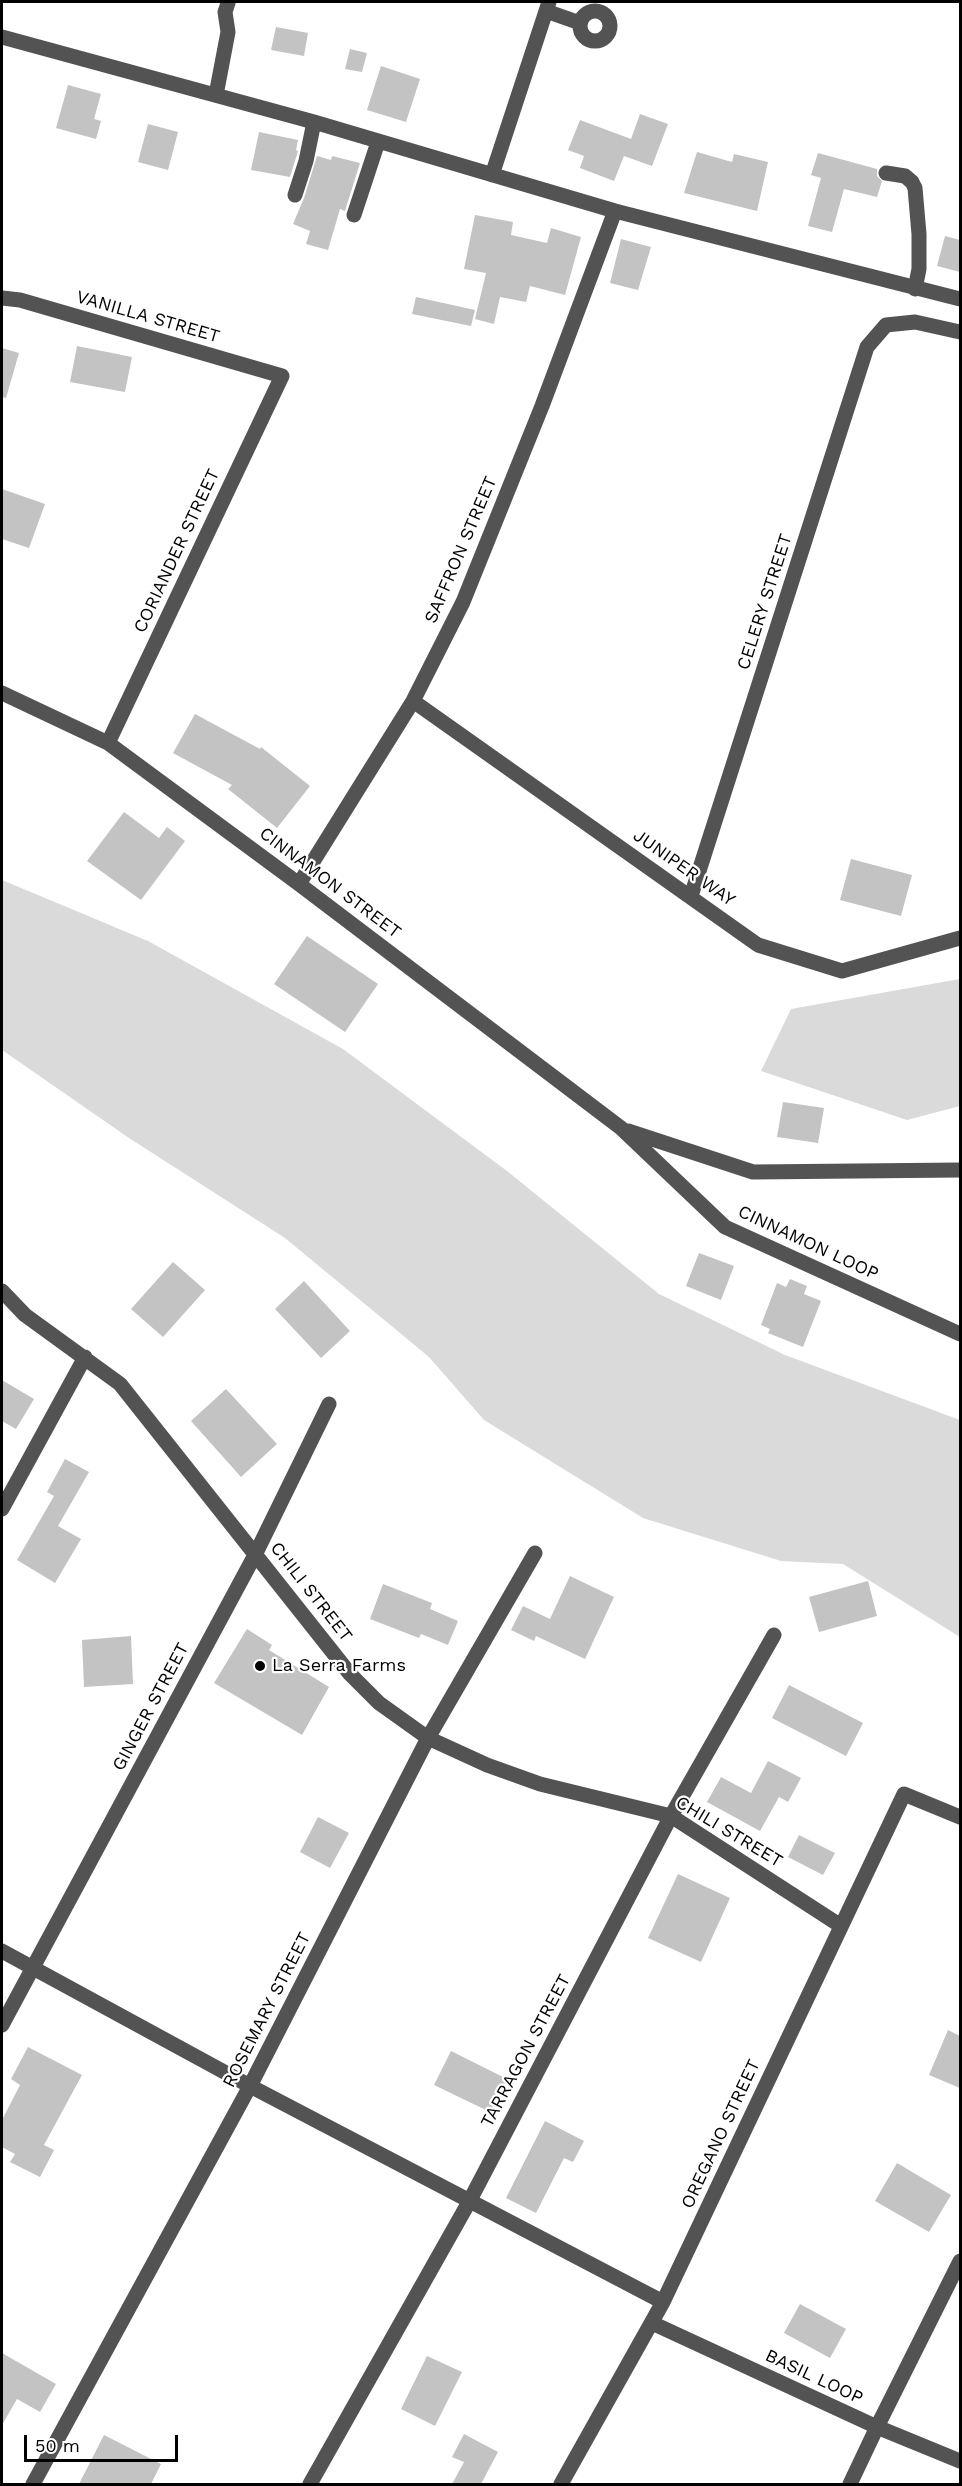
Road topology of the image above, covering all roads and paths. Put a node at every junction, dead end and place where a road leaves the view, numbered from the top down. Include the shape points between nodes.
1 (228, 3) dead end
2 (548, 6) edge
3 (580, 22) dead end
4 (2, 37) edge
5 (216, 95) junction
6 (314, 123) junction
7 (378, 142) junction
8 (886, 173) dead end
9 (492, 175) junction
10 (296, 195) dead end
11 (615, 211) junction
12 (354, 215) dead end
13 (915, 289) junction
14 (2, 298) edge
15 (960, 299) edge
16 (960, 333) edge
17 (282, 376) joint
18 (2, 693) edge
19 (413, 701) junction
20 (108, 743) junction
21 (299, 884) junction
22 (691, 896) junction
23 (959, 935) edge
24 (621, 1128) junction
25 (960, 1170) edge
26 (2, 1291) edge
27 (960, 1334) edge
28 (85, 1357) junction
29 (329, 1404) dead end
30 (2, 1509) edge
31 (256, 1553) junction
32 (535, 1553) dead end
33 (774, 1635) dead end
34 (428, 1738) junction
35 (671, 1816) junction
36 (960, 1817) edge
37 (841, 1926) junction
38 (2, 1951) edge
39 (34, 1967) junction
40 (2, 2025) edge
41 (250, 2086) junction
42 (469, 2202) junction
43 (960, 2261) edge
44 (663, 2302) junction
45 (652, 2323) junction
46 (876, 2427) junction
47 (960, 2462) edge
48 (33, 2484) edge
49 (310, 2484) edge
50 (561, 2484) edge
51 (850, 2484) edge

1 - 5 street via 228,32
2 - 3 street
2 - 9 street
4 - 5 street
5 - 6 street
6 - 7 street
6 - 10 street
7 - 9 street
7 - 12 street
8 - 13 street via 905,176 915,188 919,269
9 - 11 street
11 - 13 street
11 - 19 street, SAFFRON STREET via 464,602
13 - 15 street
14 - 17 street, VANILLA STREET
16 - 22 street, CELERY STREET via 915,322 886,326 867,347
17 - 20 street, CORIANDER STREET
18 - 20 street, CINNAMON STREET
19 - 21 street, SAFFRON STREET
19 - 22 street, JUNIPER WAY
20 - 21 street, CINNAMON STREET
21 - 24 street, CINNAMON STREET
22 - 23 street, JUNIPER WAY via 758,945 842,971
24 - 25 street via 753,1172
24 - 27 street, CINNAMON LOOP via 725,1227
26 - 28 street, CHILI STREET via 25,1315
28 - 30 street
28 - 31 street, CHILI STREET via 120,1384
29 - 31 street, GINGER STREET
31 - 34 street, CHILI STREET via 350,1674 379,1704
31 - 39 street, GINGER STREET
32 - 34 street, ROSEMARY STREET
33 - 35 street, TARRAGON STREET
34 - 35 street, CHILI STREET via 540,1784
34 - 41 street, ROSEMARY STREET
35 - 37 street, CHILI STREET
35 - 42 street, TARRAGON STREET
36 - 37 street, OREGANO STREET via 904,1794
37 - 44 street, OREGANO STREET
38 - 39 street
39 - 40 street, GINGER STREET
39 - 41 street
41 - 42 street
41 - 48 street, ROSEMARY STREET
42 - 44 street
42 - 49 street, TARRAGON STREET
43 - 46 street
44 - 45 street, OREGANO STREET
45 - 46 street, BASIL LOOP
45 - 50 street, OREGANO STREET
46 - 47 street, BASIL LOOP
46 - 51 street

